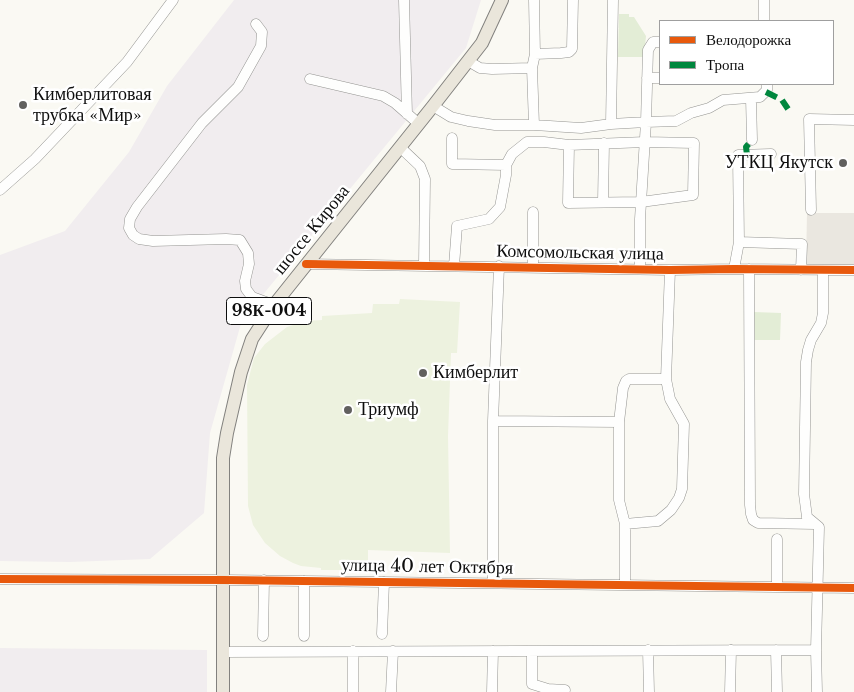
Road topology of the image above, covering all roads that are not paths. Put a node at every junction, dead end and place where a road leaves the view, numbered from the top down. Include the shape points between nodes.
1 (173, 0) edge
2 (404, 0) edge
3 (502, 0) edge
4 (534, 0) edge
5 (573, 0) edge
6 (613, 0) edge
7 (764, 0) edge
8 (764, 19) edge
9 (256, 24) dead end
10 (659, 42) edge
11 (534, 54) junction
12 (468, 61) junction
13 (532, 68) junction
14 (647, 78) junction
15 (659, 78) edge
16 (310, 79) dead end
17 (767, 85) edge
18 (751, 98) junction
19 (434, 106) junction
20 (407, 114) junction
21 (854, 120) edge
22 (646, 122) junction
23 (419, 124) junction
24 (611, 124) junction
25 (534, 125) junction
26 (452, 138) dead end
27 (752, 140) dead end
28 (645, 142) junction
29 (604, 143) junction
30 (569, 145) junction
31 (400, 147) junction
32 (771, 154) dead end
33 (506, 165) junction
34 (0, 190) edge
35 (603, 202) junction
36 (641, 202) junction
37 (811, 210) dead end
38 (533, 212) dead end
39 (739, 242) junction
40 (306, 264) junction
41 (424, 266) junction
42 (454, 266) junction
43 (499, 266) junction
44 (533, 267) junction
45 (640, 269) junction
46 (734, 269) junction
47 (749, 269) junction
48 (670, 270) junction
49 (802, 270) junction
50 (823, 270) junction
51 (854, 270) edge
52 (274, 304) junction
53 (666, 379) junction
54 (493, 421) junction
55 (619, 422) junction
56 (625, 524) junction
57 (815, 524) junction
58 (777, 539) dead end
59 (0, 579) edge
60 (224, 580) junction
61 (264, 580) junction
62 (304, 581) junction
63 (384, 582) junction
64 (493, 583) junction
65 (625, 584) junction
66 (777, 587) junction
67 (818, 587) junction
68 (854, 588) edge
69 (382, 634) dead end
70 (263, 636) dead end
71 (304, 636) dead end
72 (648, 650) junction
73 (731, 650) junction
74 (776, 650) junction
75 (816, 650) junction
76 (353, 651) junction
77 (393, 651) junction
78 (493, 651) junction
79 (532, 651) junction
80 (223, 652) junction
81 (565, 690) dead end
82 (223, 692) edge
83 (353, 692) edge
84 (390, 692) edge
85 (492, 692) edge
86 (649, 692) edge
87 (730, 692) edge
88 (777, 692) edge
89 (817, 692) edge

1 - 34 street via 127,62 35,159
2 - 20 street
3 - 12 main road, шоссе Кирова / 98К-004 via 482,43
4 - 11 street
5 - 11 street via 572,49 569,52
6 - 24 street
7 - 8 street
9 - 52 street via 262,32 262,46 238,87 202,123 143,200 130,219 129,228 139,239 153,241 240,240 248,253 246,289 252,297
10 - 14 street via 653,42 648,50
11 - 13 street
12 - 13 street via 480,68
12 - 19 main road, шоссе Кирова / 98К-004
13 - 25 street
14 - 15 street
14 - 22 street
16 - 20 street via 382,96
17 - 18 street via 764,94
18 - 22 street via 723,100 676,121
18 - 27 street
19 - 23 main road, шоссе Кирова / 98К-004
19 - 25 street via 451,117 468,121
20 - 23 street
21 - 37 street via 809,119
22 - 24 street
22 - 28 street
23 - 31 main road, шоссе Кирова / 98К-004
24 - 25 street via 581,128
26 - 33 street via 452,164
28 - 29 street
28 - 36 street
28 - 36 street via 694,143 693,195
29 - 30 street
29 - 35 street
30 - 33 street via 527,142 512,154
30 - 35 street via 568,203
31 - 40 main road, шоссе Кирова / 98К-004
31 - 41 street via 420,166 425,179
32 - 39 street via 738,155
33 - 42 street via 500,207 489,219 457,226
35 - 36 street
36 - 45 street
38 - 44 street
39 - 46 street
39 - 49 street via 802,244
40 - 41 street, Комсомольская улица
40 - 52 main road, шоссе Кирова / 98К-004
41 - 42 street, Комсомольская улица
42 - 43 street, Комсомольская улица
43 - 44 street, Комсомольская улица
43 - 54 street
44 - 45 street, Комсомольская улица
45 - 48 street, Комсомольская улица
46 - 47 street, Комсомольская улица
46 - 48 street, Комсомольская улица
47 - 49 street, Комсомольская улица
47 - 57 street via 751,514 758,523
48 - 53 street
49 - 50 street, Комсомольская улица
50 - 51 street, Комсомольская улица
50 - 57 street via 823,313 809,345 806,362 804,502 807,517
52 - 60 main road, шоссе Кирова / 98К-004 via 247,354 227,433 223,473
53 - 55 street via 634,378 626,381
53 - 56 street via 670,399 684,424 682,489 672,510 658,521
54 - 55 street
54 - 64 street
55 - 56 street via 619,500
56 - 65 street
57 - 67 street via 819,527
58 - 66 street
59 - 60 street, улица 40 лет Октября
60 - 61 street, улица 40 лет Октября
60 - 80 main road, шоссе Кирова / 98К-004
61 - 62 street, улица 40 лет Октября
61 - 70 street
62 - 63 street, улица 40 лет Октября
62 - 71 street
63 - 64 street, улица 40 лет Октября
63 - 69 street
64 - 65 street, улица 40 лет Октября
65 - 66 street, улица 40 лет Октября
66 - 67 street, улица 40 лет Октября
67 - 68 street, улица 40 лет Октября
67 - 75 street
72 - 73 street
72 - 79 street
72 - 86 street
73 - 74 street
73 - 87 street
74 - 75 street
74 - 88 street
75 - 89 street
76 - 77 street
76 - 80 street
76 - 83 street
77 - 78 street
77 - 84 street
78 - 79 street
78 - 85 street
79 - 81 street via 532,684
80 - 82 main road, шоссе Кирова / 98К-004

